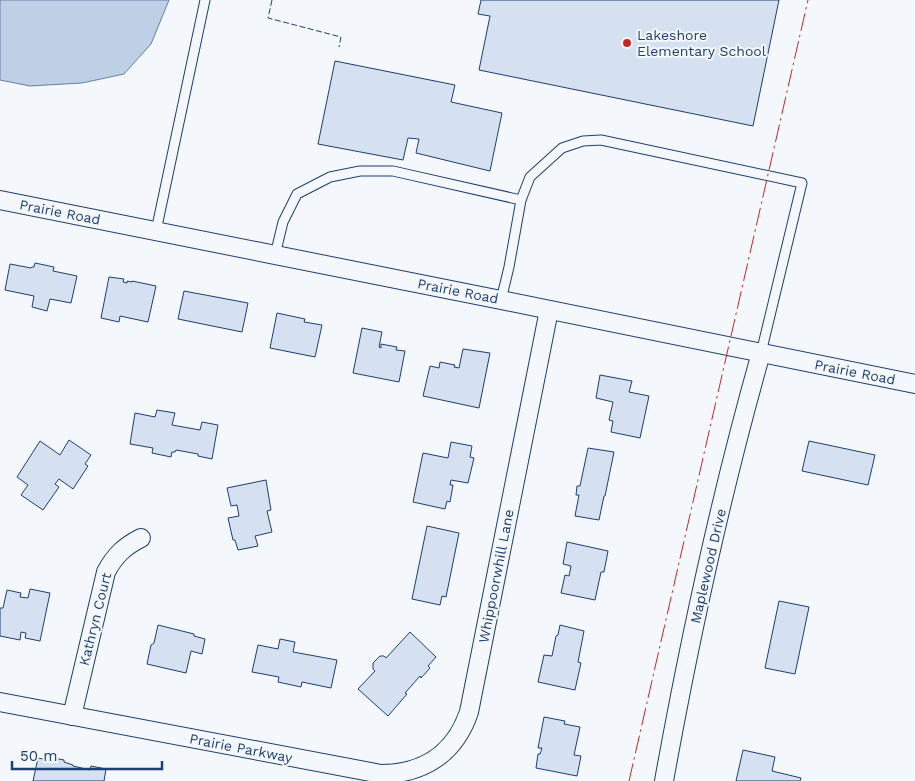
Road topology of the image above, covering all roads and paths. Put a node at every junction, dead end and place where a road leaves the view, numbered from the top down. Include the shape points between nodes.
1 (205, 0) edge
2 (0, 200) edge
3 (521, 200) junction
4 (156, 231) junction
5 (275, 255) junction
6 (501, 300) junction
7 (549, 310) junction
8 (762, 353) junction
9 (915, 384) edge
10 (141, 538) dead end
11 (0, 702) edge
12 (72, 716) junction
13 (364, 771) joint
14 (664, 781) edge

1 - 4 lane
2 - 4 street, Prairie Road
3 - 5 lane via 393,171 360,171 330,177 298,194 283,222
3 - 6 lane
3 - 8 lane via 530,177 562,148 583,140 601,140 802,183
4 - 5 street, Prairie Road
5 - 6 street, Prairie Road
6 - 7 street, Prairie Road
7 - 8 street, Prairie Road
7 - 13 street, Whippoorwhill Lane via 465,723 445,752 426,765 398,773
8 - 9 street, Prairie Road
8 - 14 street, Maplewood Drive via 704,583
10 - 12 street, Kathryn Court via 122,550 106,572
11 - 12 street, Prairie Parkway
12 - 13 street, Prairie Parkway

